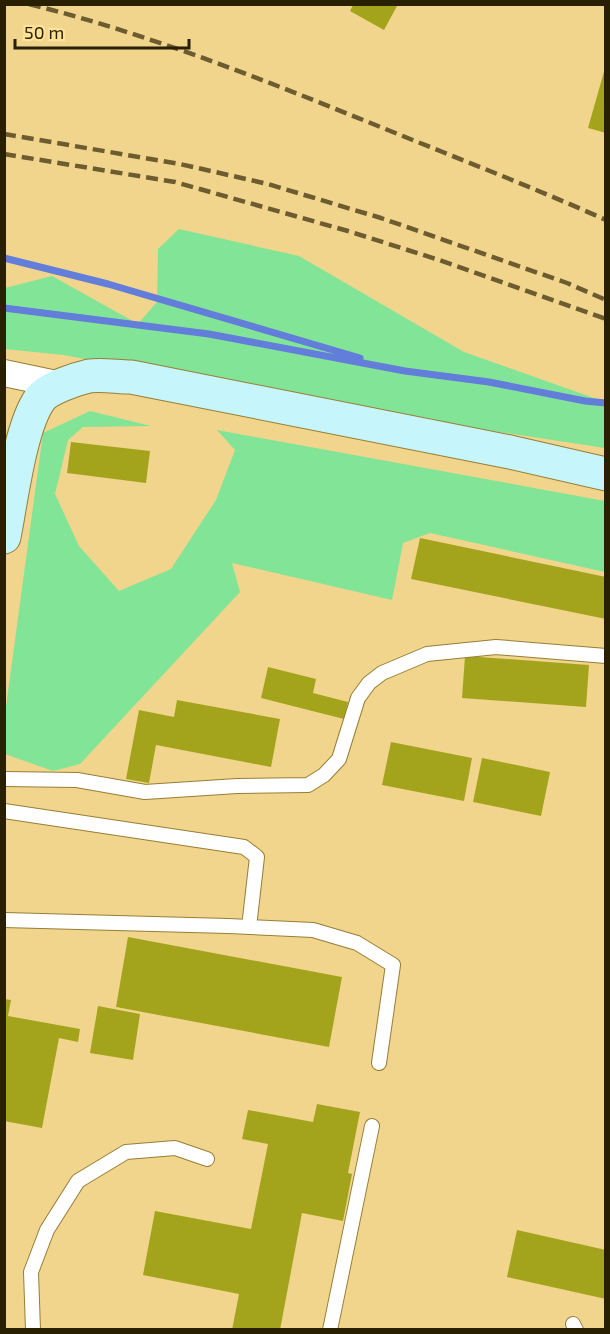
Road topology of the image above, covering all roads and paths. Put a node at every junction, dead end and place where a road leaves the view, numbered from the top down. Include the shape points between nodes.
1 (4, 373) edge
2 (61, 385) junction
3 (606, 474) edge
4 (4, 537) edge
5 (606, 656) edge
6 (4, 779) edge
7 (4, 811) edge
8 (4, 920) edge
9 (249, 927) junction
10 (379, 1064) dead end
11 (372, 1126) dead end
12 (207, 1160) dead end
13 (33, 1329) edge
14 (330, 1329) edge

1 - 2 street
2 - 3 street via 91,375 131,377
2 - 4 street via 41,398 29,421
5 - 6 lane via 496,647 428,654 382,673 358,698 339,759 324,776 308,784 145,792 77,780
7 - 9 lane via 244,847 257,857
8 - 9 lane
9 - 10 lane via 313,930 357,943 393,965
11 - 14 lane
12 - 13 lane via 175,1148 126,1152 78,1181 47,1230 31,1272

